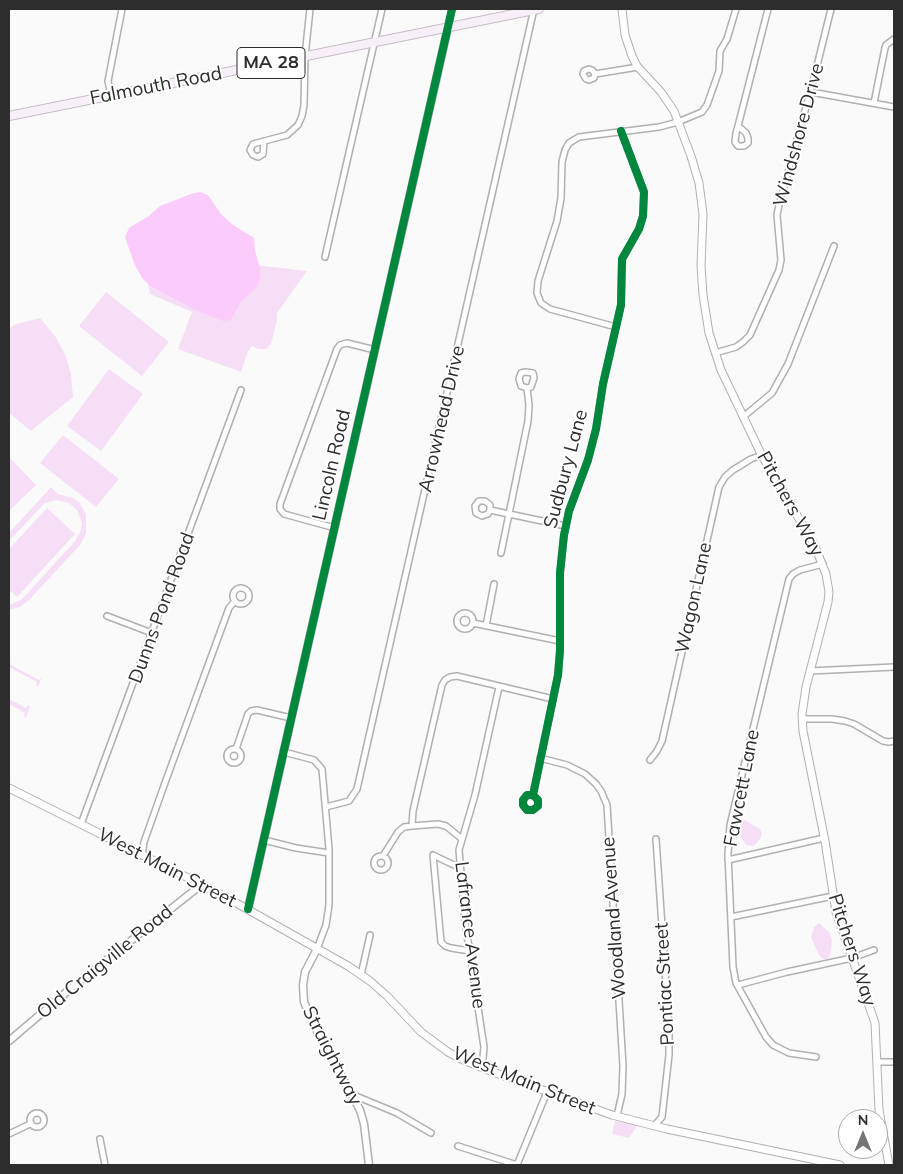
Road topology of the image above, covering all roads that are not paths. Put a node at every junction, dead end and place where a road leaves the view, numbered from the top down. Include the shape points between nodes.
1 (122, 9) edge
2 (310, 9) edge
3 (382, 9) edge
4 (452, 9) edge
5 (536, 9) edge
6 (622, 9) edge
7 (736, 9) edge
8 (768, 9) edge
9 (831, 9) edge
10 (448, 27) junction
11 (892, 40) edge
12 (376, 42) junction
13 (305, 56) junction
14 (638, 67) junction
15 (595, 74) dead end
16 (810, 92) junction
17 (111, 95) junction
18 (874, 103) junction
19 (894, 107) edge
20 (9, 116) edge
21 (678, 122) junction
22 (738, 126) dead end
23 (621, 131) junction
24 (264, 141) dead end
25 (834, 246) dead end
26 (325, 257) dead end
27 (616, 327) junction
28 (375, 350) junction
29 (716, 353) junction
30 (527, 388) dead end
31 (241, 390) dead end
32 (743, 417) junction
33 (762, 455) junction
34 (490, 510) dead end
35 (509, 514) junction
36 (566, 526) junction
37 (335, 528) junction
38 (501, 553) dead end
39 (823, 564) junction
40 (494, 584) dead end
41 (235, 601) dead end
42 (107, 616) dead end
43 (472, 623) dead end
44 (486, 626) junction
45 (152, 633) junction
46 (560, 641) junction
47 (894, 667) edge
48 (810, 671) junction
49 (499, 687) junction
50 (553, 699) junction
51 (292, 718) junction
52 (802, 719) junction
53 (894, 741) edge
54 (236, 750) dead end
55 (284, 752) junction
56 (540, 758) junction
57 (650, 760) dead end
58 (9, 788) edge
59 (533, 795) dead end
60 (326, 807) junction
61 (81, 824) junction
62 (412, 826) junction
63 (824, 838) junction
64 (462, 839) junction
65 (656, 839) dead end
66 (264, 840) junction
67 (329, 853) junction
68 (142, 856) junction
69 (383, 856) dead end
70 (728, 860) junction
71 (460, 868) junction
72 (201, 885) junction
73 (832, 896) junction
74 (248, 909) junction
75 (731, 917) junction
76 (370, 935) dead end
77 (317, 949) junction
78 (874, 950) dead end
79 (470, 951) junction
80 (852, 958) junction
81 (361, 975) junction
82 (738, 985) junction
83 (9, 1041) edge
84 (816, 1057) dead end
85 (878, 1062) junction
86 (894, 1062) edge
87 (482, 1068) junction
88 (546, 1092) junction
89 (351, 1094) junction
90 (616, 1116) junction
91 (30, 1124) dead end
92 (654, 1126) junction
93 (431, 1133) dead end
94 (9, 1134) edge
95 (100, 1139) dead end
96 (458, 1146) dead end
97 (105, 1163) edge
98 (98, 1165) edge
99 (369, 1165) edge
100 (517, 1165) edge
101 (840, 1165) edge
102 (889, 1165) edge

1 - 17 street via 108,81
2 - 13 street
3 - 12 street
4 - 10 street
5 - 10 main road, Falmouth Road / MA 28
5 - 60 street, Arrowhead Drive via 357,789 350,802
6 - 14 main road, Pitchers Way via 626,40
7 - 21 street via 720,51 719,71 707,105 699,115
8 - 22 street
9 - 16 street, Windshore Drive
10 - 12 main road, Falmouth Road / MA 28
10 - 28 street, Lincoln Road
11 - 18 street via 883,54
12 - 13 main road, Falmouth Road / MA 28
12 - 26 street
13 - 17 main road, Falmouth Road / MA 28
13 - 24 street via 304,106 300,121 287,136
14 - 15 street
14 - 21 main road, Pitchers Way via 661,92
16 - 18 street
16 - 29 street, Windshore Drive via 778,211 779,270 750,335 736,347
17 - 20 main road, Falmouth Road / MA 28
18 - 19 street
21 - 23 street
21 - 29 main road, Pitchers Way via 703,200 701,281 706,318
23 - 27 street, Sudbury Lane via 642,187 644,204 640,224 622,259 621,305
23 - 27 street via 579,137 566,147 558,221 536,289 539,300 547,307
25 - 32 street via 788,364 772,392
27 - 36 street, Sudbury Lane via 592,445
28 - 37 street, Lincoln Road
28 - 37 street via 347,343 337,349 280,504 284,514
29 - 32 main road, Pitchers Way
30 - 35 street via 528,421
31 - 45 street, Dunns Pond Road
32 - 33 main road, Pitchers Way
33 - 39 main road, Pitchers Way via 808,532
33 - 57 street, Wagon Lane via 733,470 719,487 662,741
34 - 35 street
35 - 36 street
35 - 38 street
36 - 46 street, Sudbury Lane via 560,566
37 - 51 street, Lincoln Road
39 - 48 main road, Pitchers Way via 828,602
39 - 70 street, Fawcett Lane via 800,570 789,579 730,825
40 - 44 street
41 - 68 street via 229,608 166,780
42 - 45 street
43 - 44 street
44 - 46 street
45 - 61 street, Dunns Pond Road
46 - 50 street, Sudbury Lane
47 - 48 street
48 - 52 main road, Pitchers Way
49 - 50 street
49 - 62 street via 457,676 445,680 413,810
49 - 64 street, Lafrance Avenue
50 - 56 street, Sudbury Lane
51 - 54 street via 251,711
51 - 55 street, Lincoln Road
52 - 53 street via 845,721 878,739
52 - 63 main road, Pitchers Way
55 - 60 street via 307,757 320,764
55 - 66 street, Lincoln Road
56 - 59 street, Sudbury Lane
56 - 90 street, Woodland Avenue via 585,774 602,791 606,806 623,1057 622,1094
58 - 61 main road, West Main Street
60 - 67 street
61 - 68 main road, West Main Street
62 - 64 street via 446,826
62 - 69 street via 398,832
63 - 70 street
63 - 73 main road, Pitchers Way
64 - 71 street, Lafrance Avenue
65 - 92 street, Pontiac Street via 669,1046 662,1117
66 - 67 street
66 - 74 street, Lincoln Road
67 - 77 street via 328,916
68 - 72 main road, West Main Street
70 - 75 street, Fawcett Lane
71 - 79 street, Lafrance Avenue
71 - 79 street via 433,855 441,942 445,946
72 - 74 main road, West Main Street
72 - 83 street, Old Craigville Road
73 - 75 street
73 - 80 main road, Pitchers Way
74 - 77 main road, West Main Street
75 - 82 street, Fawcett Lane via 733,967
76 - 81 street
77 - 81 main road, West Main Street
77 - 89 street, Straightway via 305,972 304,1002
78 - 80 street
79 - 87 street, Lafrance Avenue via 484,1047
80 - 82 street
80 - 85 main road, Pitchers Way via 875,1023
81 - 87 main road, West Main Street via 387,996 429,1039 453,1055
82 - 84 street, Fawcett Lane via 773,1045 789,1053
85 - 86 street
85 - 102 main road, Pitchers Way via 879,1110
87 - 88 main road, West Main Street
88 - 90 main road, West Main Street
88 - 100 street
89 - 93 street via 397,1113
89 - 99 street, Straightway via 363,1119
90 - 92 main road, West Main Street
91 - 94 street
92 - 101 main road, West Main Street
95 - 97 street
96 - 100 street
97 - 98 street

